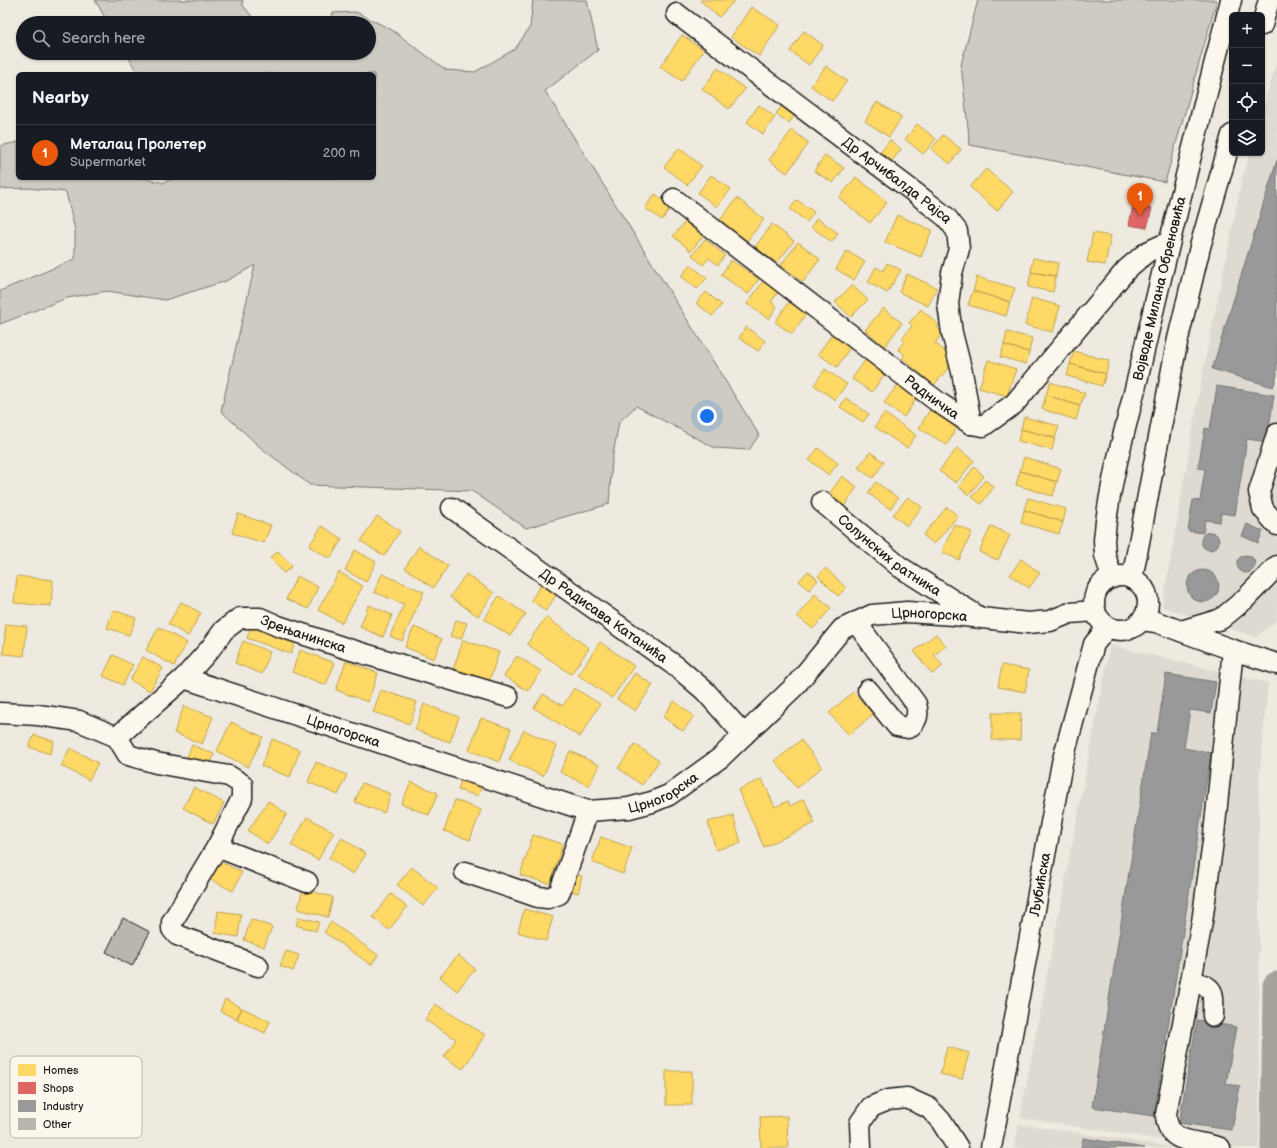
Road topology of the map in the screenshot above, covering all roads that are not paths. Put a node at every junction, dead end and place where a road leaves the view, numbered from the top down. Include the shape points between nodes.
1 (1230, 0) edge
2 (1269, 0) edge
3 (677, 14) dead end
4 (1265, 14) edge
5 (1229, 146) edge
6 (674, 199) dead end
7 (1169, 242) junction
8 (971, 424) junction
9 (1277, 434) edge
10 (822, 502) dead end
11 (452, 508) dead end
12 (1277, 525) edge
13 (1277, 566) edge
14 (1112, 578) junction
15 (1132, 578) junction
16 (1095, 611) junction
17 (980, 617) junction
18 (1142, 620) junction
19 (856, 622) junction
20 (1108, 627) junction
21 (1181, 631) junction
22 (1233, 650) junction
23 (1277, 664) edge
24 (184, 678) junction
25 (868, 690) dead end
26 (508, 697) dead end
27 (0, 713) edge
28 (744, 735) junction
29 (117, 737) junction
30 (588, 811) junction
31 (217, 847) junction
32 (465, 872) dead end
33 (307, 882) dead end
34 (258, 966) dead end
35 (1191, 981) junction
36 (1213, 1016) dead end
37 (861, 1148) edge
38 (958, 1148) edge
39 (991, 1148) edge
40 (1220, 1148) edge

1 - 7 street, Војводе Милана Обреновића
2 - 4 street
3 - 8 street, Др Арчибалда Рајса via 914,192 946,217 957,231 959,249 952,273 948,304
5 - 15 street via 1200,247 1177,343
6 - 8 street, Радничка via 938,402
7 - 8 street, Радничка via 1147,252 1127,269 1014,404 983,426
7 - 14 street, Војводе Милана Обреновића via 1138,379 1119,447 1105,527 1105,555
9 - 12 street via 1259,492 1263,509
10 - 17 street, Солунских ратника via 900,567
11 - 28 street, Др Радисава Катанића via 677,667 705,691
13 - 21 street via 1244,600 1221,619
14 - 15 street
14 - 16 street via 1096,591
15 - 18 street via 1142,586 1147,597 1146,613
16 - 17 street, Црногорска via 1070,613 1050,621 1028,623
16 - 20 street
17 - 19 street, Црногорска via 906,612 872,615
18 - 20 street via 1123,630
18 - 21 street
19 - 25 street via 916,704 918,710 915,722 908,728 897,726
19 - 28 street, Црногорска via 842,629 795,686
20 - 39 street, Љубићска via 1094,644 1062,763
21 - 22 street
22 - 23 street
22 - 35 street via 1214,834
24 - 26 street, Зрењанинска via 224,630 240,618 260,618 344,648
24 - 29 street, Зрењанинска
24 - 30 street, Црногорска
27 - 29 street via 79,721
28 - 30 street, Црногорска via 720,758 669,795 629,808
29 - 31 street via 128,755 156,763 230,776 242,784 242,798
30 - 32 street via 559,894 548,898 538,896
31 - 33 street
31 - 34 street via 172,922 172,929 177,935
35 - 36 street via 1209,986 1213,991
35 - 40 street via 1166,1120 1170,1130 1181,1140
37 - 38 street via 860,1123 871,1107 888,1100 908,1098 929,1108 941,1121

